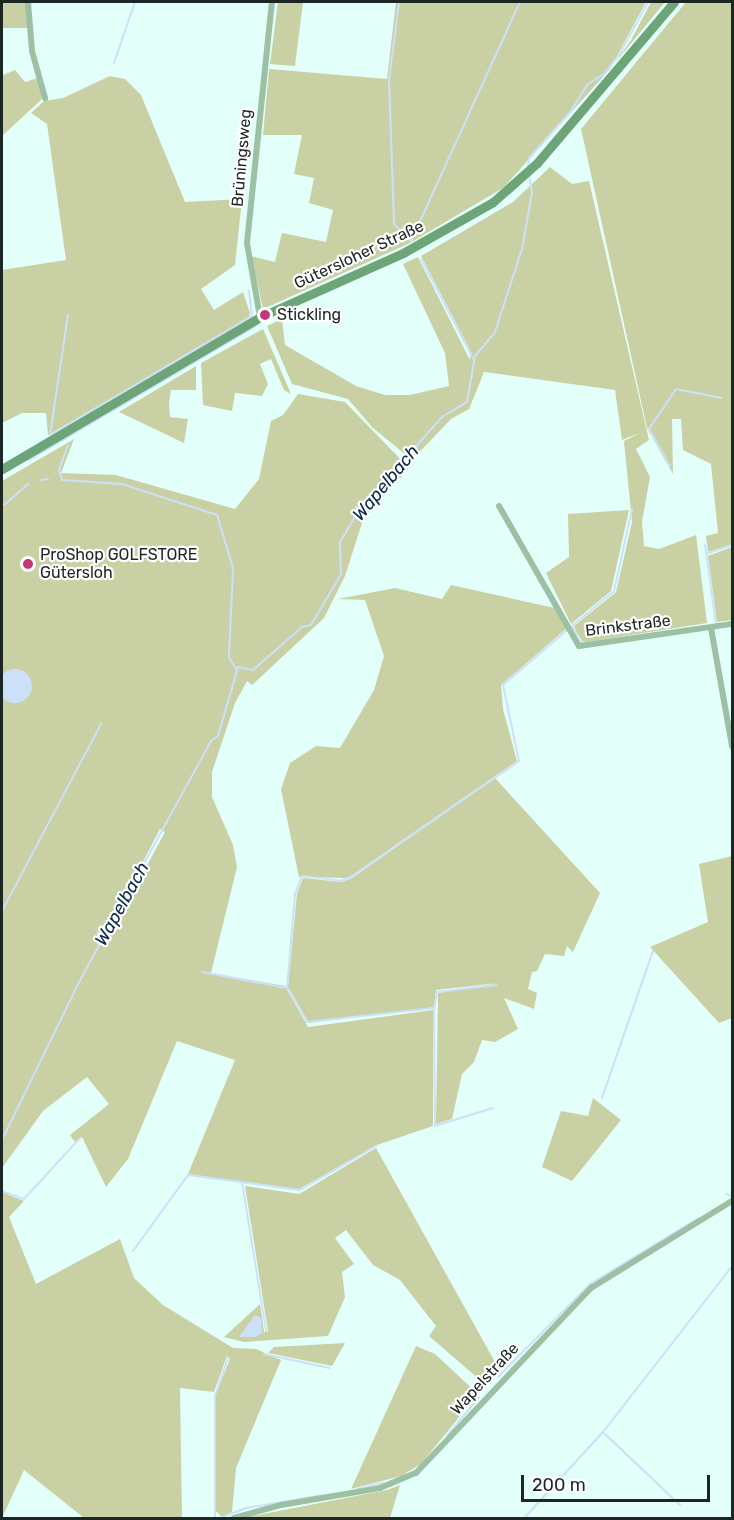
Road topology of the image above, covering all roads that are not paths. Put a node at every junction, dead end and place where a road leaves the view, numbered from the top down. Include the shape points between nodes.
1 (28, 2) edge
2 (272, 2) edge
3 (674, 2) edge
4 (45, 98) dead end
5 (260, 317) junction
6 (2, 469) edge
7 (499, 506) dead end
8 (732, 624) edge
9 (711, 628) junction
10 (732, 746) edge
11 (732, 1201) edge
12 (234, 1518) edge

1 - 4 street via 32,51
2 - 5 street, Brüningsweg via 248,243
3 - 5 main road, Gütersloher Straße via 518,183 403,253
5 - 6 main road, Gütersloher Straße
7 - 9 street, Brinkstraße via 579,646
8 - 9 street, Brinkstraße
9 - 10 street
11 - 12 street, Wapelstraße via 591,1288 416,1473 380,1488 255,1510

